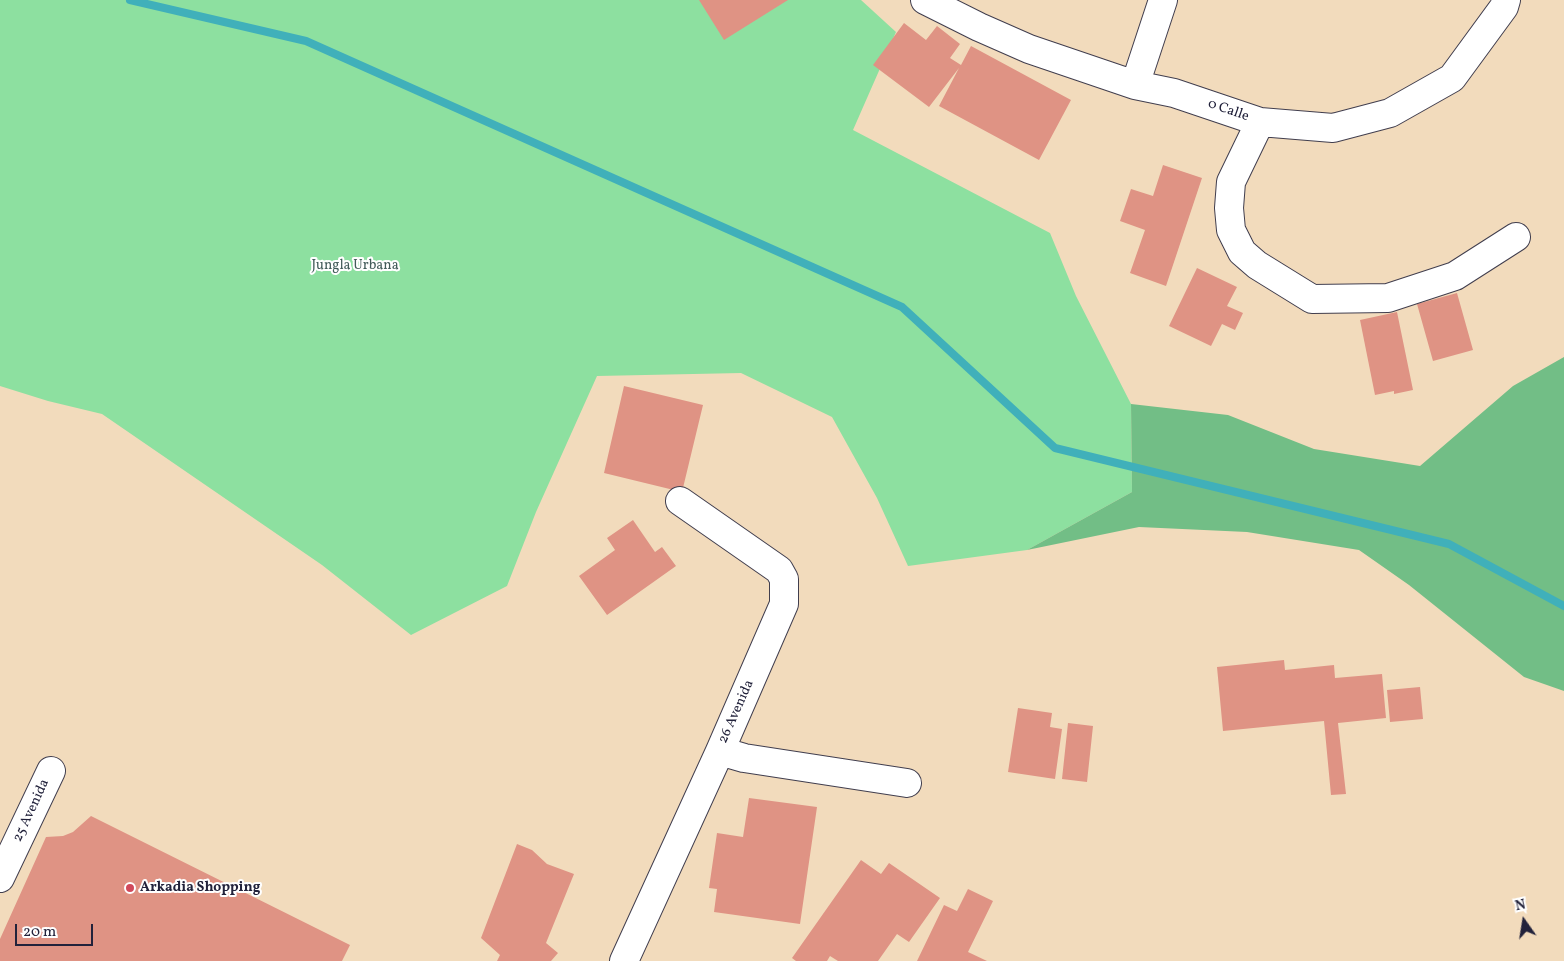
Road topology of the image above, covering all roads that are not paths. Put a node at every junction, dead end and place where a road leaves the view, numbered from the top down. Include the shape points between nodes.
1 (925, 0) edge
2 (1163, 0) edge
3 (1505, 3) edge
4 (1135, 85) junction
5 (1260, 122) junction
6 (1516, 237) dead end
7 (680, 502) dead end
8 (720, 751) junction
9 (51, 771) dead end
10 (907, 783) dead end
11 (0, 878) edge
12 (624, 961) edge

1 - 4 street, 0 Calle via 1029,49
2 - 4 street
3 - 5 street, 0 Calle via 1452,78 1390,112 1333,128
4 - 5 street, 0 Calle via 1174,93
5 - 6 street via 1231,182 1231,230 1242,252 1312,299 1388,298 1455,276
7 - 8 street, 26 Avenida via 779,570 784,579 784,604
8 - 10 street via 744,758
8 - 12 street, 26 Avenida
9 - 11 street, 25 Avenida

